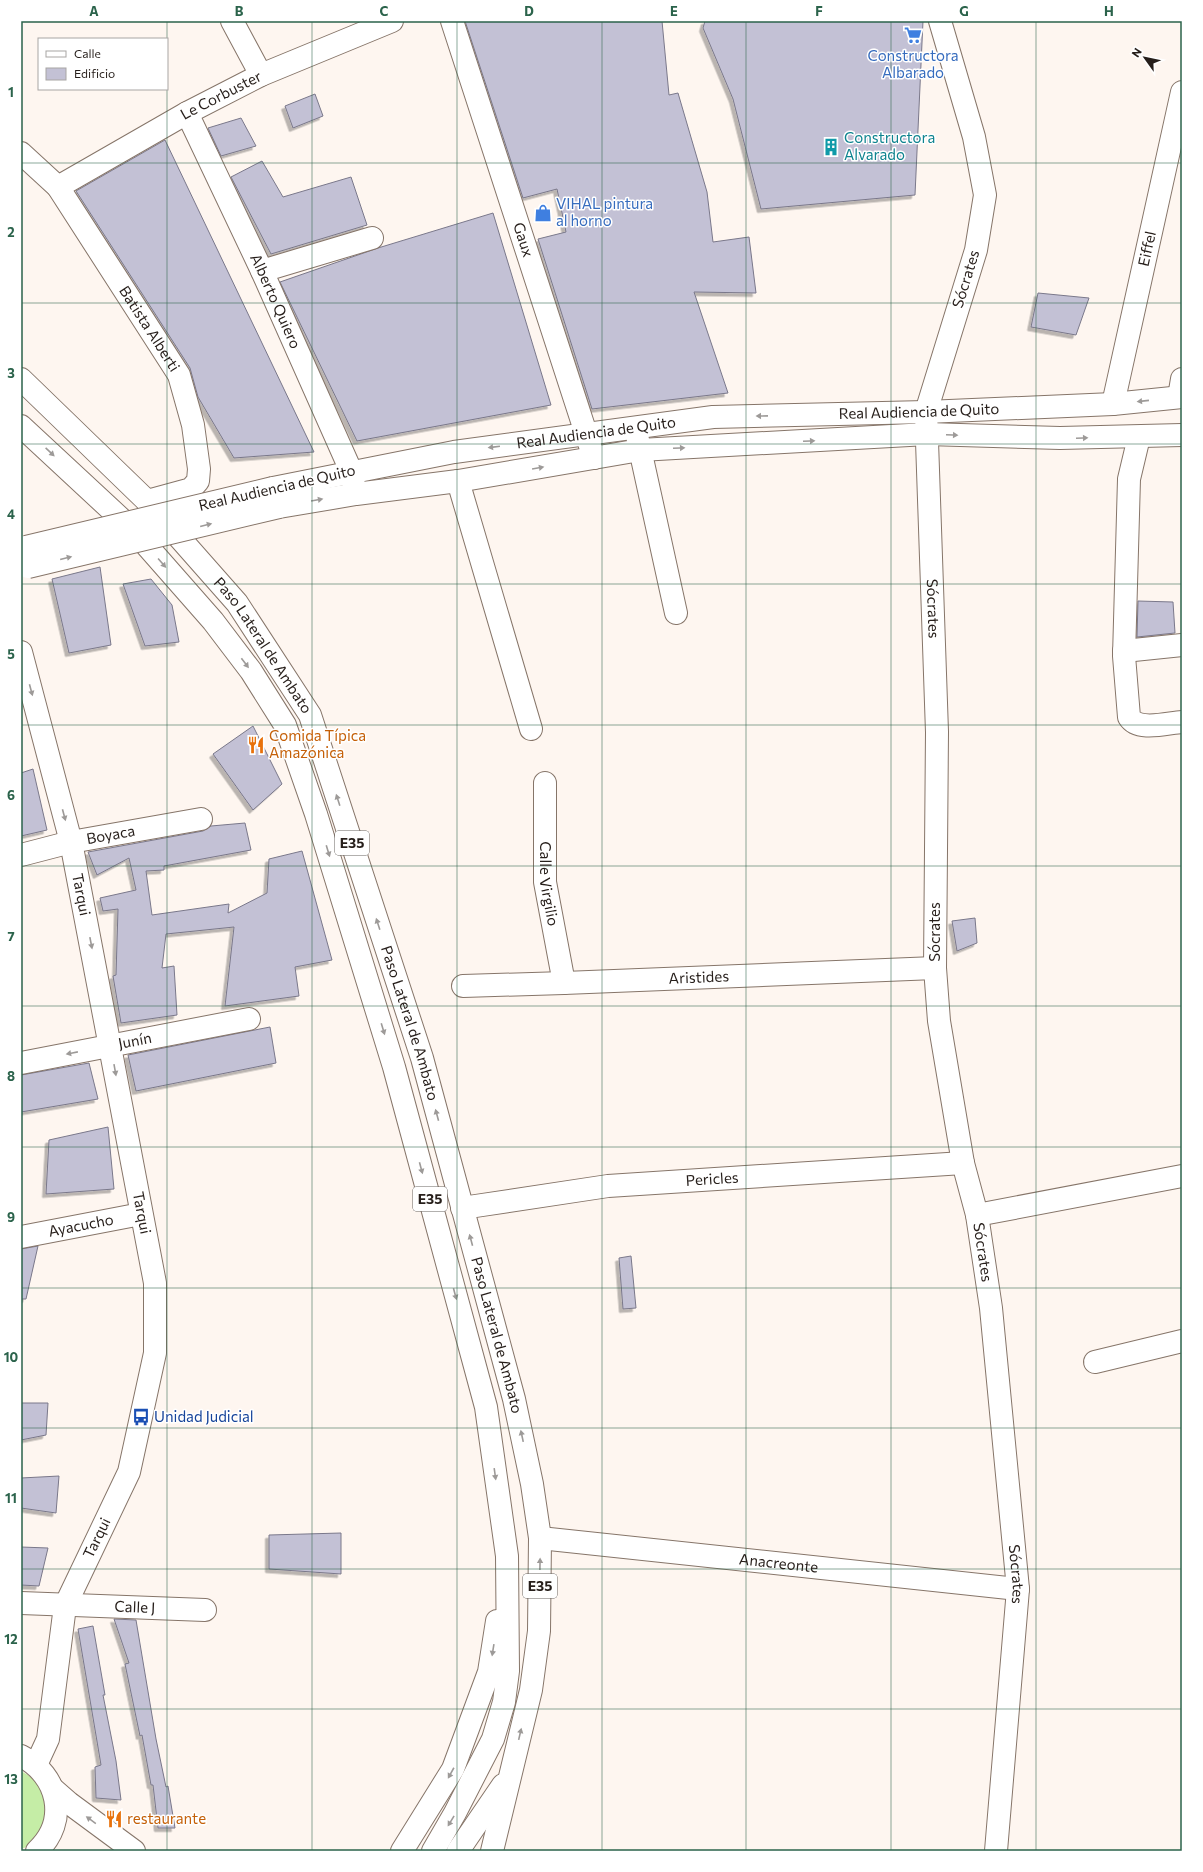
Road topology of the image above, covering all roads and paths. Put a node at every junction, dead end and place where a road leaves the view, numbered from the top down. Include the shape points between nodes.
1 (232, 21) edge
2 (392, 21) edge
3 (452, 21) edge
4 (940, 21) edge
5 (261, 75) junction
6 (1182, 92) edge
7 (187, 113) junction
8 (21, 153) edge
9 (58, 187) junction
10 (372, 238) dead end
11 (262, 271) junction
12 (21, 379) edge
13 (1181, 391) edge
14 (1113, 404) junction
15 (926, 412) junction
16 (21, 426) edge
17 (636, 428) junction
18 (926, 434) junction
19 (588, 435) junction
20 (1182, 435) edge
21 (1139, 437) junction
22 (640, 450) junction
23 (594, 458) junction
24 (352, 471) junction
25 (458, 481) junction
26 (356, 494) junction
27 (276, 498) junction
28 (147, 501) junction
29 (24, 558) edge
30 (676, 613) dead end
31 (1182, 645) edge
32 (1124, 651) junction
33 (21, 652) edge
34 (1182, 722) edge
35 (530, 729) dead end
36 (545, 783) dead end
37 (201, 819) dead end
38 (71, 842) junction
39 (21, 855) edge
40 (935, 968) junction
41 (564, 983) junction
42 (463, 986) dead end
43 (249, 1019) dead end
44 (111, 1046) junction
45 (21, 1063) edge
46 (963, 1162) junction
47 (1182, 1176) edge
48 (462, 1208) junction
49 (141, 1214) junction
50 (976, 1215) junction
51 (21, 1237) edge
52 (1182, 1341) edge
53 (1095, 1362) dead end
54 (540, 1538) junction
55 (507, 1556) junction
56 (1018, 1590) junction
57 (21, 1603) edge
58 (65, 1606) junction
59 (205, 1610) dead end
60 (29, 1760) edge
61 (511, 1772) junction
62 (53, 1789) junction
63 (37, 1851) edge
64 (134, 1851) edge
65 (402, 1851) edge
66 (432, 1851) edge
67 (458, 1851) edge
68 (492, 1851) edge
69 (996, 1851) edge

1 - 5 main road
2 - 5 main road, Le Corbuster
3 - 19 main road, Gaux
4 - 15 main road, Sócrates via 974,137 986,196 976,250
5 - 7 main road, Le Corbuster
6 - 14 main road, Eiffel
7 - 9 main road, Le Corbuster
7 - 11 main road, Alberto Quiero
8 - 9 main road, Batista Alberti
9 - 28 main road, Batista Alberti via 179,375 193,425 199,469 198,481 191,489
10 - 11 main road
11 - 24 main road, Alberto Quiero
12 - 28 main road, Paso Lateral de Ambato / E35
13 -> 14 main road, Real Audiencia de Quito
14 - 15 main road, Real Audiencia de Quito
15 -> 17 main road, Real Audiencia de Quito via 713,417
15 - 18 main road, Sócrates
16 -> 55 main road, Paso Lateral de Ambato / E35 via 138,536 213,621 251,671 285,725 316,814 392,1059 484,1400
17 - 19 main road, Real Audiencia de Quito
17 - 22 main road
18 -> 21 main road, Real Audiencia de Quito via 1060,438
22 -> 18 main road, Real Audiencia de Quito
18 - 40 main road, Sócrates via 937,732
19 - 23 main road, Gaux
19 -> 24 main road, Real Audiencia de Quito via 454,452
20 - 21 main road, Real Audiencia de Quito
21 - 32 main road via 1129,480
22 - 23 main road, Real Audiencia de Quito
22 - 30 main road
25 -> 23 main road, Real Audiencia de Quito
24 - 26 main road, Alberto Quiero
24 - 27 main road, Real Audiencia de Quito
25 - 26 main road, Real Audiencia de Quito
25 - 35 main road
27 -> 26 main road, Real Audiencia de Quito
27 - 29 main road, Real Audiencia de Quito, bridge
48 -> 28 main road, Paso Lateral de Ambato / E35 via 422,1058 310,715 237,603
31 - 32 main road
32 - 34 main road via 1129,717 1132,721 1142,725
33 -> 38 main road, Tarqui
36 - 41 main road, Calle Virgilio via 545,882
37 - 38 main road, Boyaca
38 - 39 main road, Boyaca
38 -> 44 main road, Tarqui
40 - 41 main road, Aristides
40 - 46 main road, Sócrates via 939,1021
41 - 42 main road, Aristides
43 - 44 main road, Junín
44 -> 45 main road, Junín
44 -> 49 main road, Tarqui
46 - 48 main road, Pericles via 608,1186
46 - 50 main road, Sócrates
47 - 50 main road
54 -> 48 main road, Paso Lateral de Ambato / E35 via 532,1484 514,1399
49 - 51 main road, Ayacucho
49 - 58 main road, Tarqui via 155,1283 155,1353 129,1472
50 - 56 main road, Sócrates via 992,1308
52 - 53 main road
54 - 56 main road, Anacreonte
61 -> 54 main road, Paso Lateral de Ambato / E35 via 531,1690 539,1631
55 -> 65 main road via 489,1672 453,1769
55 -> 66 main road via 508,1671 504,1702 493,1739 456,1813
56 - 69 main road, Sócrates
57 - 58 main road, Calle J
58 - 59 main road, Calle J
58 - 60 main road, Tarqui via 48,1739
60 - 62 main road via 46,1776
61 - 67 main road
61 - 68 main road, Paso Lateral de Ambato
62 - 63 main road via 56,1808 54,1827 45,1844
64 -> 62 main road

